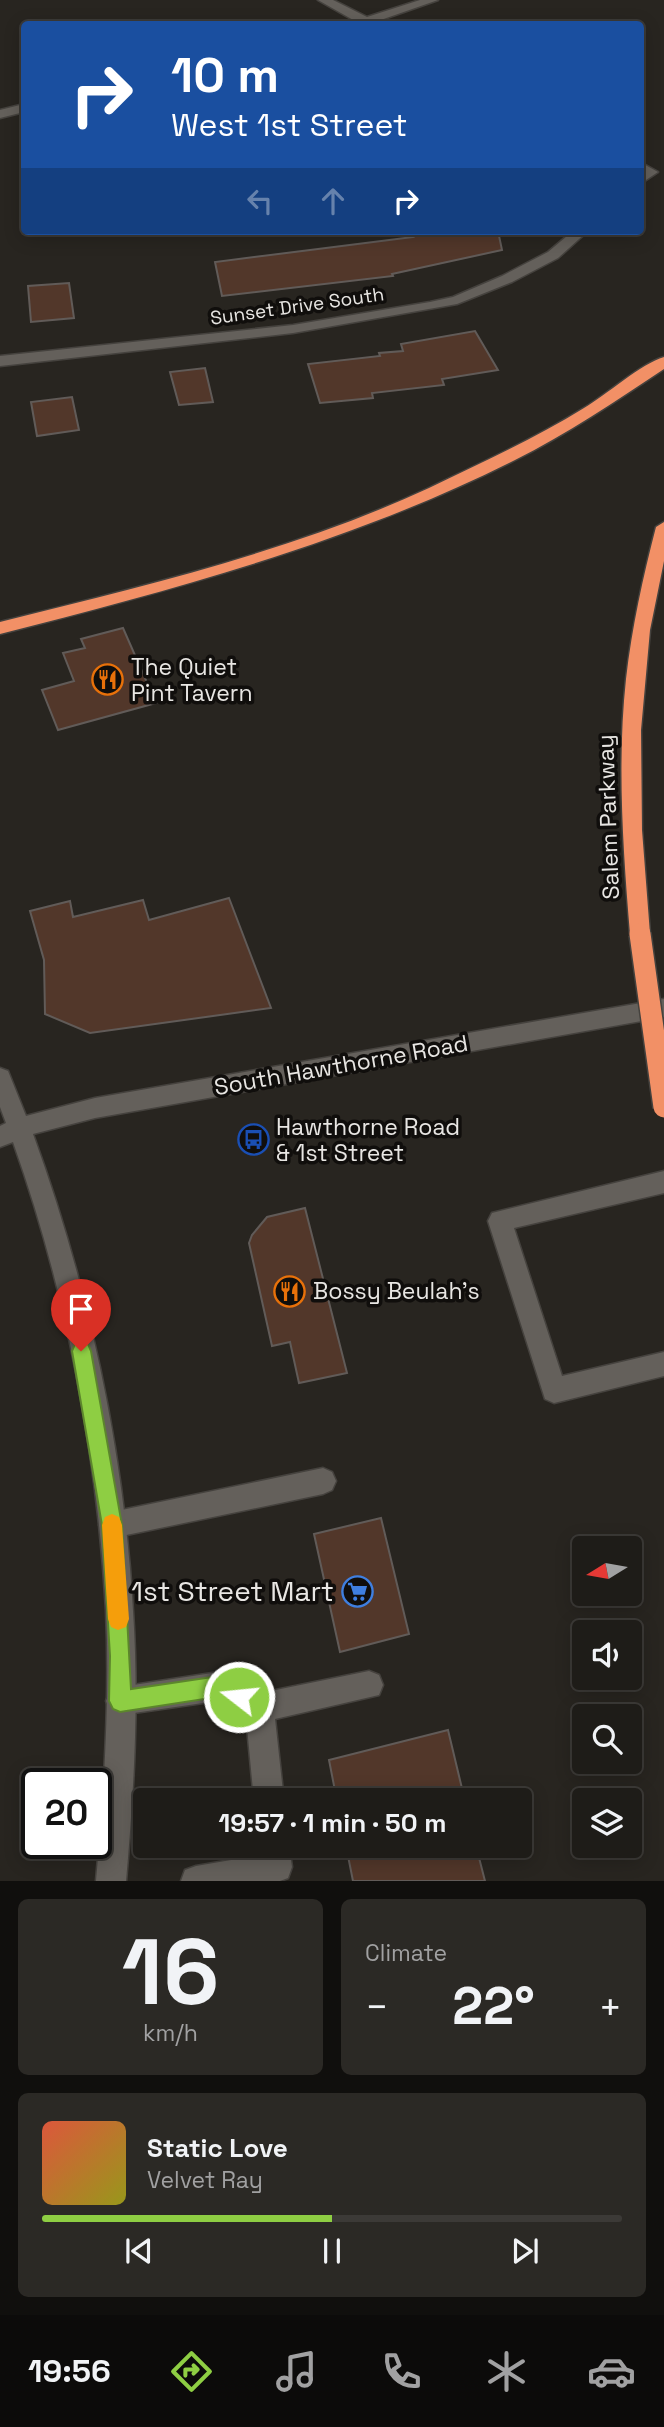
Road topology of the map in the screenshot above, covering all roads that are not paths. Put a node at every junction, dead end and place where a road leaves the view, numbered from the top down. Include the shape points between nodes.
1 (324, 0) edge
2 (432, 0) edge
3 (360, 21) edge
4 (373, 21) edge
5 (21, 109) edge
6 (0, 114) edge
7 (576, 235) edge
8 (0, 361) edge
9 (664, 362) edge
10 (664, 527) edge
11 (0, 628) edge
12 (664, 1008) edge
13 (0, 1078) edge
14 (664, 1107) edge
15 (9, 1132) edge
16 (664, 1182) edge
17 (664, 1364) edge
18 (323, 1482) dead end
19 (112, 1525) junction
20 (369, 1685) dead end
21 (120, 1701) junction
22 (259, 1708) junction
23 (268, 1788) edge
24 (276, 1858) edge
25 (111, 1881) edge
26 (196, 1881) edge

1 - 3 main road
2 - 4 main road
5 - 6 main road
7 - 8 main road, Sunset Drive South via 553,255 506,279 430,306 293,329
9 - 11 highway via 544,438 401,505 266,556
10 - 14 highway, Salem Parkway, bridge via 642,615 629,760 639,934
12 - 15 main road, South Hawthorne Road via 95,1108
13 - 15 main road
15 - 19 main road via 40,1188 71,1302
16 - 17 main road via 500,1221 554,1390
18 - 19 main road
19 - 21 main road
20 - 22 main road
21 - 22 main road via 219,1686
21 - 25 main road
22 - 23 main road
24 - 26 main road via 277,1867

